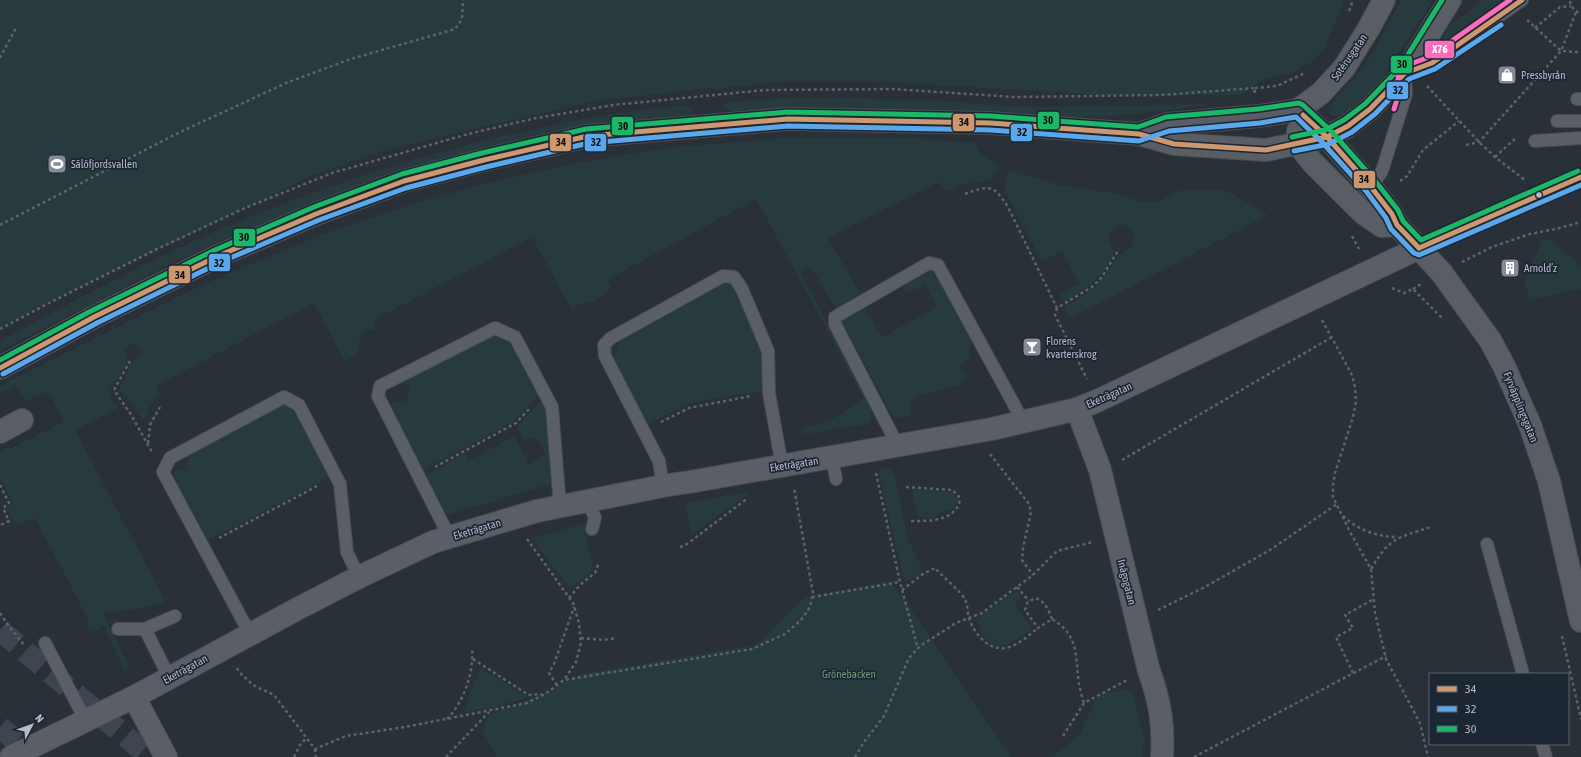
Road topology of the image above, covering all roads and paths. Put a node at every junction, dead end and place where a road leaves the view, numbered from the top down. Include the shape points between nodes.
1 (463, 0) edge
2 (1353, 0) edge
3 (1450, 0) edge
4 (1522, 0) edge
5 (1382, 1) edge
6 (1570, 1) dead end
7 (1571, 6) junction
8 (1576, 12) junction
9 (1348, 14) dead end
10 (1581, 14) edge
11 (1526, 19) dead end
12 (17, 26) dead end
13 (1535, 28) junction
14 (1560, 51) junction
15 (1581, 51) edge
16 (0, 58) edge
17 (1308, 70) dead end
18 (1405, 73) junction
19 (1427, 86) dead end
20 (1298, 110) junction
21 (1259, 116) junction
22 (1459, 121) junction
23 (1557, 121) dead end
24 (1581, 121) edge
25 (1139, 134) junction
26 (1327, 137) junction
27 (1581, 138) edge
28 (1534, 141) dead end
29 (1479, 142) junction
30 (1298, 144) junction
31 (1466, 144) dead end
32 (1581, 178) edge
33 (1528, 183) dead end
34 (1395, 184) dead end
35 (1371, 187) junction
36 (965, 194) dead end
37 (1581, 222) edge
38 (0, 225) edge
39 (1397, 225) junction
40 (1351, 233) dead end
41 (1419, 248) junction
42 (1119, 249) dead end
43 (1375, 270) junction
44 (1441, 272) junction
45 (1413, 289) junction
46 (1058, 308) junction
47 (1319, 314) dead end
48 (1444, 321) dead end
49 (1332, 337) junction
50 (130, 361) dead end
51 (0, 368) edge
52 (1083, 384) dead end
53 (545, 392) junction
54 (768, 393) junction
55 (160, 407) dead end
56 (1077, 409) junction
57 (22, 420) dead end
58 (1024, 423) junction
59 (644, 430) junction
60 (0, 432) edge
61 (148, 446) junction
62 (898, 446) junction
63 (989, 454) dead end
64 (832, 458) junction
65 (1120, 461) dead end
66 (874, 468) dead end
67 (163, 472) junction
68 (787, 474) junction
69 (336, 476) junction
70 (419, 476) junction
71 (836, 479) dead end
72 (0, 486) edge
73 (663, 486) junction
74 (906, 486) dead end
75 (750, 496) dead end
76 (588, 502) junction
77 (1336, 504) junction
78 (560, 507) junction
79 (1340, 512) junction
80 (910, 521) dead end
81 (0, 526) edge
82 (1431, 528) dead end
83 (592, 529) dead end
84 (1116, 534) junction
85 (450, 538) junction
86 (526, 538) dead end
87 (1399, 538) junction
88 (1487, 544) dead end
89 (203, 547) junction
90 (680, 547) dead end
91 (599, 562) dead end
92 (1370, 569) junction
93 (1033, 575) junction
94 (359, 577) junction
95 (900, 582) junction
96 (1017, 587) junction
97 (902, 590) junction
98 (812, 597) junction
99 (569, 598) junction
100 (1374, 599) junction
101 (1029, 601) junction
102 (574, 606) junction
103 (1155, 612) dead end
104 (175, 616) dead end
105 (969, 618) junction
106 (1052, 619) junction
107 (1581, 621) edge
108 (1038, 628) junction
109 (118, 629) dead end
110 (145, 629) junction
111 (1561, 632) dead end
112 (250, 634) junction
113 (581, 638) junction
114 (617, 638) dead end
115 (45, 643) dead end
116 (472, 648) dead end
117 (918, 649) junction
118 (1386, 656) junction
119 (473, 659) junction
120 (235, 664) dead end
121 (1149, 671) junction
122 (1353, 673) junction
123 (1523, 673) edge
124 (169, 677) junction
125 (564, 680) junction
126 (557, 685) junction
127 (544, 694) junction
128 (134, 696) junction
129 (1084, 702) junction
130 (489, 711) junction
131 (1581, 719) edge
132 (446, 720) junction
133 (86, 721) junction
134 (1063, 736) dead end
135 (306, 739) junction
136 (1542, 745) edge
137 (315, 749) junction
138 (11, 757) edge
139 (166, 757) edge
140 (294, 757) edge
141 (316, 757) edge
142 (446, 757) edge
143 (855, 757) edge
144 (1162, 757) edge
145 (1194, 757) edge
146 (1428, 757) edge
147 (1546, 757) edge

1 - 38 path via 462,19 455,29 351,59 286,83 176,134
2 - 9 path
3 - 18 street, Sotérusgatan
4 - 18 lane via 1432,63
5 - 20 street, Sotérusgatan via 1369,28 1344,68 1321,93
6 - 7 path
7 - 8 path
7 - 13 path via 1560,7
8 - 10 path
8 - 14 path
11 - 13 path
12 - 16 path
13 - 14 path
14 - 15 path
14 - 29 path
17 - 21 path via 1277,86 1254,88
18 - 26 street, Sotérusgatan via 1370,109 1348,126
18 - 35 lane via 1406,94 1382,171
19 - 22 path
20 - 21 street, Sotérusgatan
20 - 26 street, Fyrväpplingsgatan
20 - 30 street
21 - 25 street, Sotérusgatan via 1167,124
22 - 29 path
22 - 34 path via 1424,150 1407,176
23 - 24 lane
25 - 30 street, Sotérusgatan via 1174,144 1255,150
25 - 51 street, Sotérusgatan via 990,123 788,119 588,136 404,181 316,214 204,263 94,317
26 - 30 street, Sotérusgatan
26 - 35 street, Fyrväpplingsgatan
27 - 28 lane
29 - 31 path
29 - 33 path
30 - 39 street via 1312,162 1363,212 1382,226
32 - 41 lane, Eketrägatan
35 - 39 street, Fyrväpplingsgatan via 1392,214
36 - 46 path via 987,188 999,192
37 - 44 path via 1530,234 1492,247
39 - 41 street, Fyrväpplingsgatan
40 - 43 path via 1360,251
41 - 43 street, Eketrägatan
41 - 44 street, Fyrväpplingsgatan
42 - 46 path via 1102,277 1092,287
43 - 45 path via 1394,289 1404,293
43 - 56 street, Eketrägatan
44 - 45 path
44 - 107 street, Fyrväpplingsgatan via 1490,340 1530,425 1550,481
45 - 48 path
46 - 52 path via 1055,315 1089,382
47 - 49 path
49 - 65 path
49 - 77 path via 1352,375 1356,401 1334,473 1332,485
50 - 61 path via 114,390
53 - 70 path via 516,423
53 - 70 lane via 515,337 495,328 380,386 378,396
53 - 78 lane via 552,407
54 - 59 path via 689,408
54 - 59 lane via 768,351 742,289 734,277 723,276 611,338 604,345 605,356
54 - 68 lane
55 - 61 path via 150,424
56 - 58 street, Eketrägatan
56 - 84 street, Inägogatan via 1100,470
57 - 60 street
58 - 62 street, Eketrägatan
58 - 62 lane via 938,265 929,263 835,317 835,324
59 - 73 lane via 659,461
61 - 67 path
62 - 64 street, Eketrägatan
63 - 93 path via 1029,504 1031,512 1022,560
64 - 68 street, Eketrägatan
64 - 71 lane
66 - 95 path
67 - 69 lane via 170,458 284,397 299,405
67 - 89 lane
68 - 73 street, Eketrägatan
68 - 98 path via 809,563
69 - 89 path
69 - 94 lane via 340,484 347,552
70 - 85 lane
72 - 81 path via 9,503 2,508 9,521
73 - 76 street, Eketrägatan
74 - 80 path via 952,490 960,500 956,509 938,521
75 - 90 path
76 - 78 street, Eketrägatan
76 - 83 lane via 594,518
77 - 79 path
77 - 103 path via 1252,561
78 - 85 street, Eketrägatan via 537,511
79 - 87 path via 1358,528 1367,532 1387,538
79 - 92 path
82 - 87 path
84 - 93 path via 1057,551
84 - 121 street, Inägogatan
85 - 94 street, Eketrägatan via 434,542
86 - 99 path
87 - 92 path via 1390,542
88 - 123 lane
89 - 112 lane
91 - 99 path via 595,573
92 - 100 path
93 - 96 path
94 - 112 street, Eketrägatan
95 - 97 path
95 - 98 path
96 - 101 path
96 - 105 path via 982,613
97 - 105 path via 935,568 965,600
97 - 117 path
98 - 125 path via 810,607 801,620 785,634 752,649
99 - 102 path
100 - 118 path
100 - 122 path via 1346,615 1353,628 1336,637
101 - 106 path via 1040,599
101 - 108 path via 1025,610
102 - 113 path
102 - 126 path via 549,673
104 - 110 lane
105 - 108 path via 978,635 995,648 1004,649 1012,646
105 - 117 path via 956,623
106 - 108 path
106 - 129 path via 1062,627 1076,648 1079,685
109 - 110 lane
110 - 124 lane
111 - 131 path
112 - 124 street, Eketrägatan
113 - 114 path
113 - 125 path via 576,662
115 - 133 lane
116 - 119 path
117 - 143 path via 909,658 884,716
118 - 122 path
118 - 146 path via 1420,723
119 - 127 path via 530,695
119 - 132 path via 461,701
120 - 135 path via 239,672 253,685 274,695
121 - 129 path
121 - 144 street, Inägogatan via 1158,697 1163,740
122 - 145 path
124 - 128 street, Eketrägatan
125 - 126 path
126 - 127 path
127 - 130 path via 527,703
128 - 133 street, Eketrägatan
128 - 139 street
129 - 134 path
130 - 132 path
130 - 142 path
132 - 137 path via 346,736
133 - 138 street, Eketrägatan
135 - 137 path
135 - 140 path via 298,747
136 - 147 lane
137 - 141 path

